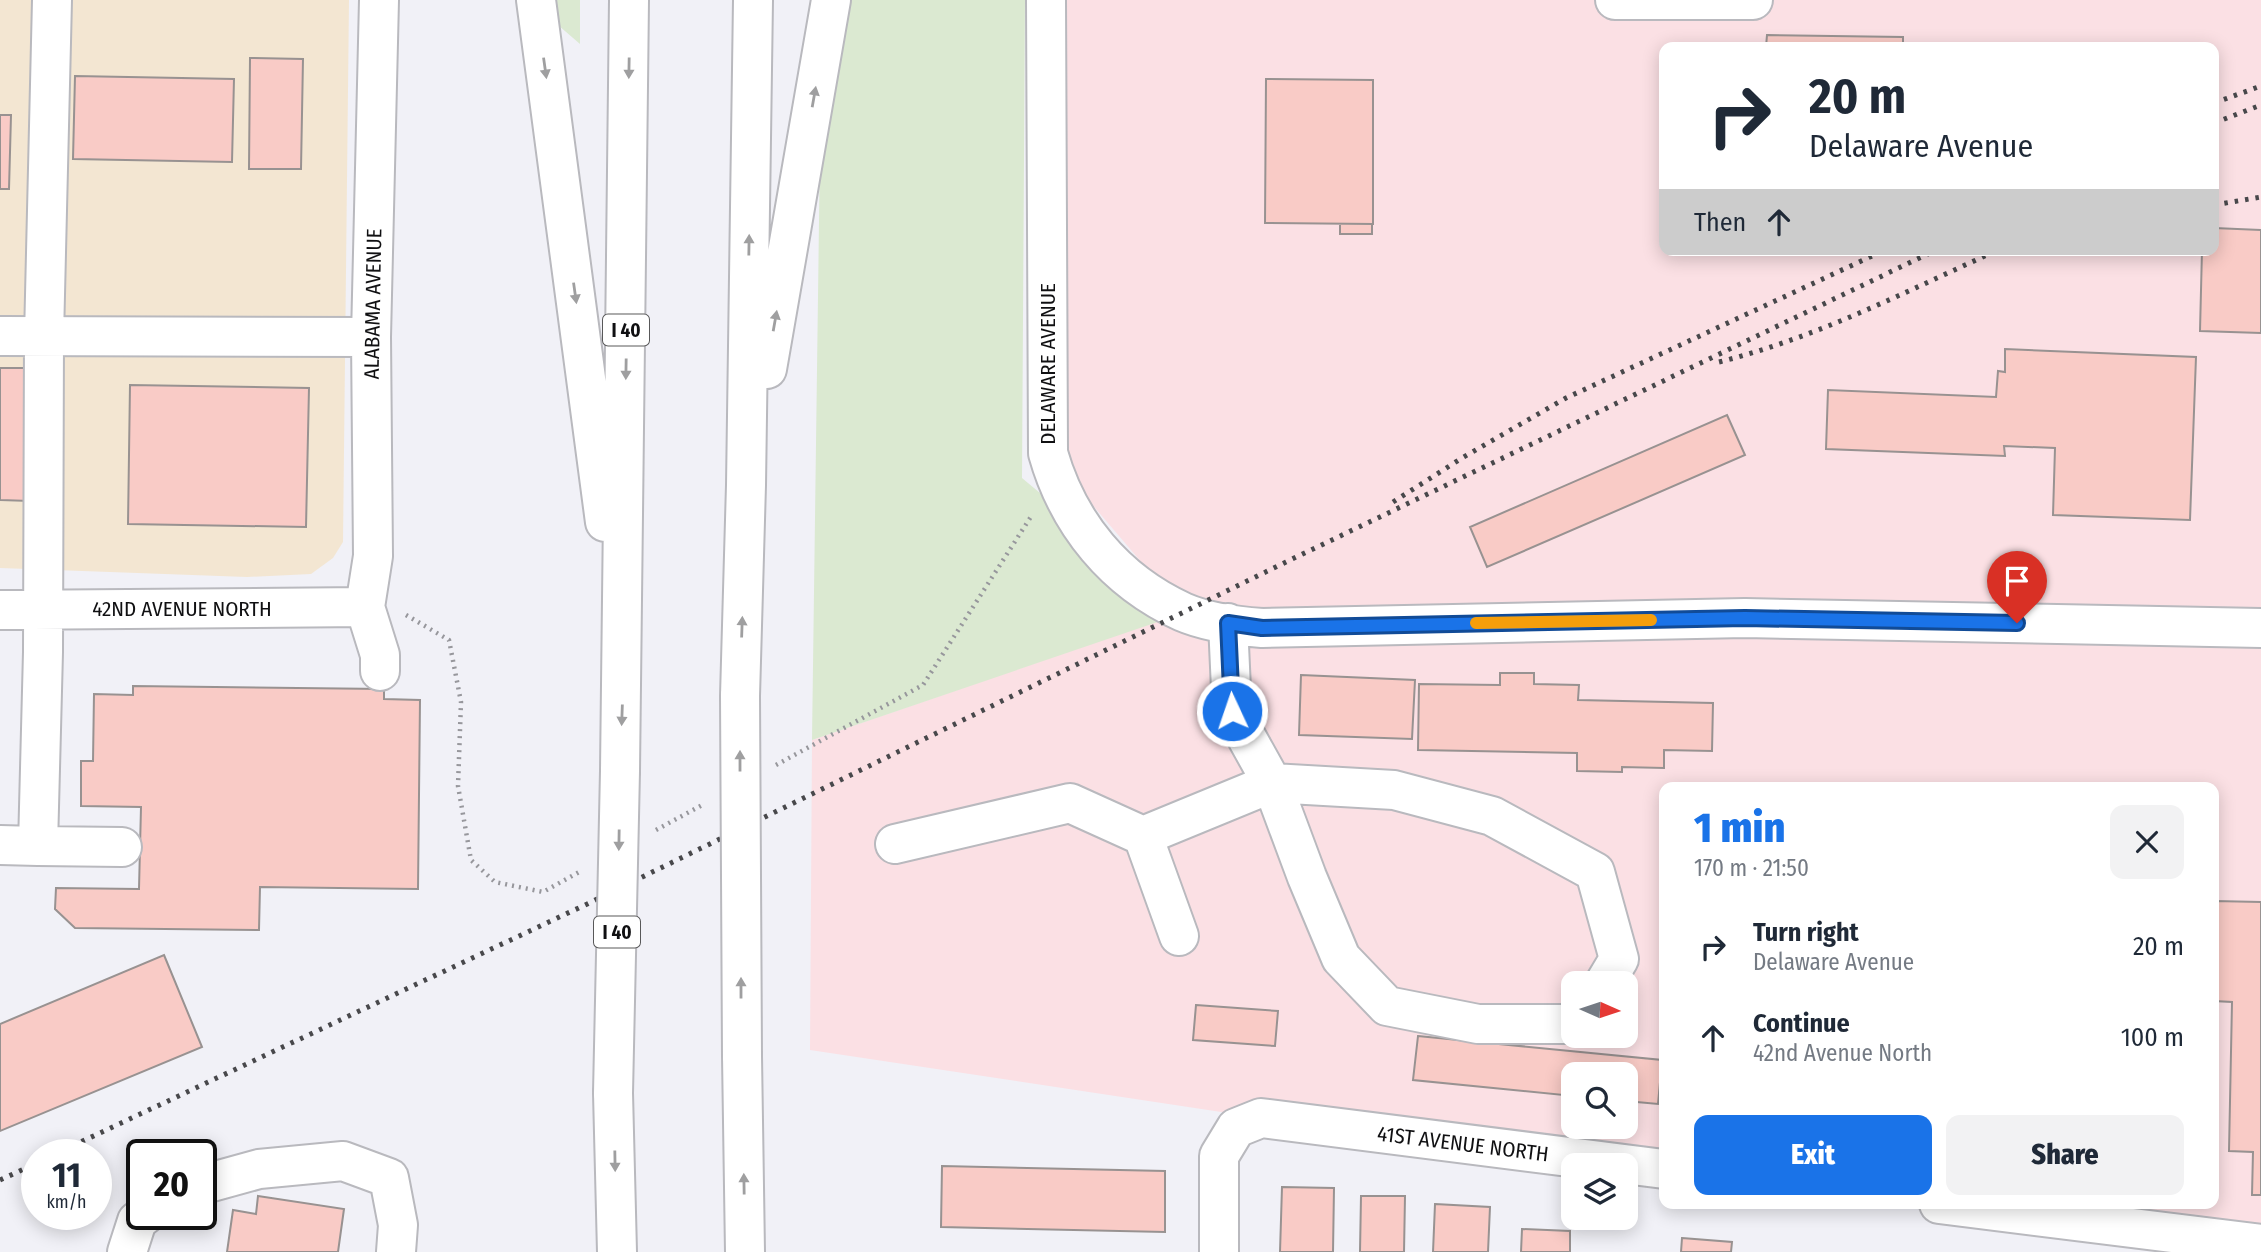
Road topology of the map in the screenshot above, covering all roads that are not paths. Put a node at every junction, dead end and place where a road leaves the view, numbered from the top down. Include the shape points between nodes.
1 (52, 0) edge
2 (379, 0) edge
3 (536, 0) edge
4 (629, 0) edge
5 (753, 0) edge
6 (831, 0) edge
7 (1046, 0) edge
8 (1615, 0) edge
9 (1717, 0) edge
10 (1753, 0) edge
11 (0, 336) edge
12 (44, 337) junction
13 (371, 337) junction
14 (746, 485) junction
15 (365, 607) junction
16 (0, 610) edge
17 (43, 610) junction
18 (1228, 623) junction
19 (2261, 628) edge
20 (623, 659) junction
21 (380, 671) dead end
22 (1272, 783) junction
23 (1143, 836) junction
24 (895, 844) dead end
25 (0, 845) edge
26 (38, 846) junction
27 (122, 847) dead end
28 (1179, 936) dead end
29 (1612, 971) edge
30 (1561, 1024) edge
31 (1659, 1168) edge
32 (217, 1181) edge
33 (1976, 1209) edge
34 (133, 1230) edge
35 (2249, 1246) edge
36 (127, 1252) edge
37 (396, 1252) edge
38 (617, 1252) edge
39 (745, 1252) edge
40 (1219, 1252) edge

1 - 12 main road
2 - 13 main road, ALABAMA AVENUE
3 -> 20 main road
4 -> 20 main road, I 40
14 -> 5 main road
14 -> 6 main road
7 - 18 main road, DELAWARE AVENUE via 1048,453 1055,479 1072,515 1111,564 1145,592 1184,612
8 - 9 main road
9 - 10 main road
11 - 12 main road
12 - 13 main road
12 - 17 main road
13 - 15 main road, ALABAMA AVENUE via 373,556
39 -> 14 main road, bridge via 740,696
15 - 17 main road, 42ND AVENUE NORTH
15 - 21 main road via 380,655
16 - 17 main road, 42ND AVENUE NORTH
17 - 26 main road
18 - 19 main road, DELAWARE AVENUE via 1262,628 1745,618
18 - 22 main road via 1232,711
20 -> 38 main road, I 40, bridge via 613,1093
22 - 23 main road
22 - 29 main road via 1394,790 1492,816 1595,872 1619,959
22 - 30 main road via 1341,958 1387,1006 1478,1024
23 - 24 main road via 1070,803
23 - 28 main road
25 - 26 main road
26 - 27 main road
31 - 40 main road, 41ST AVENUE NORTH via 1261,1118 1236,1128 1219,1156
32 - 37 main road via 259,1169 343,1161 389,1178 398,1225
33 - 35 main road
34 - 36 main road

